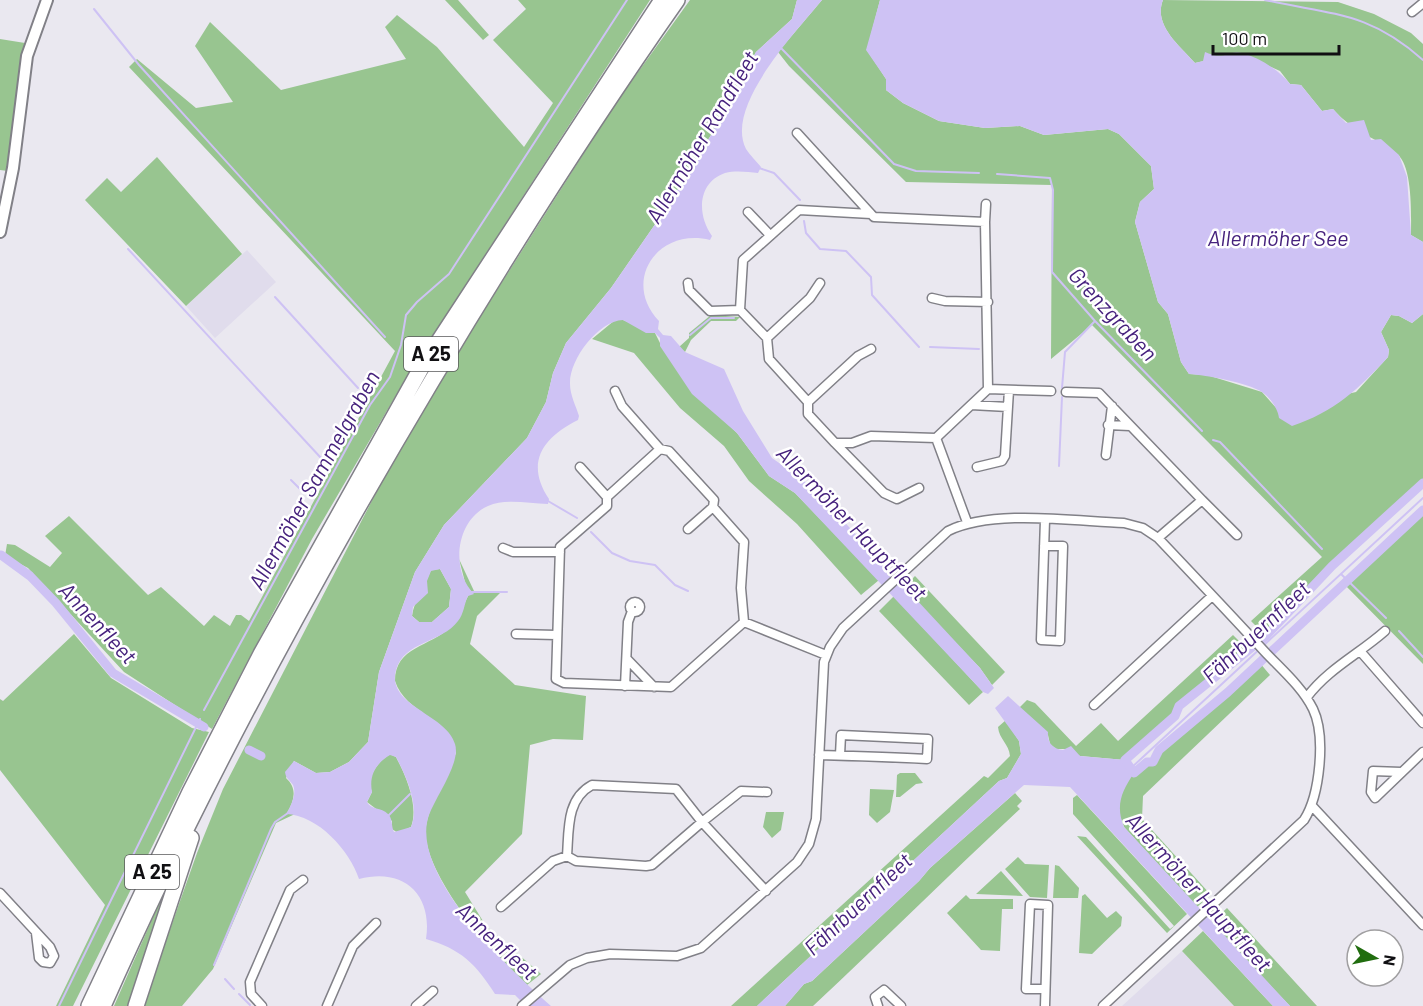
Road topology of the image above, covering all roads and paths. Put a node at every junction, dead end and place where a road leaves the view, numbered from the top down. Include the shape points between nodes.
1 (47, 0) edge
2 (662, 0) edge
3 (677, 0) edge
4 (1423, 3) edge
5 (1412, 12) dead end
6 (797, 134) dead end
7 (986, 204) dead end
8 (748, 212) dead end
9 (872, 214) junction
10 (985, 222) junction
11 (0, 232) edge
12 (769, 234) junction
13 (688, 283) dead end
14 (820, 283) dead end
15 (932, 298) dead end
16 (988, 302) junction
17 (740, 310) junction
18 (766, 338) junction
19 (872, 349) dead end
20 (988, 389) junction
21 (1009, 390) junction
22 (615, 391) dead end
23 (1051, 391) dead end
24 (1066, 392) dead end
25 (808, 402) junction
26 (971, 405) junction
27 (1112, 406) junction
28 (1008, 407) junction
29 (1108, 425) junction
30 (1130, 426) junction
31 (936, 438) junction
32 (835, 443) junction
33 (660, 449) junction
34 (1106, 455) dead end
35 (580, 467) dead end
36 (977, 467) dead end
37 (919, 488) dead end
38 (607, 497) junction
39 (1202, 500) junction
40 (713, 507) junction
41 (1045, 520) junction
42 (967, 522) junction
43 (688, 529) dead end
44 (1237, 535) dead end
45 (1158, 538) junction
46 (1044, 546) junction
47 (503, 548) dead end
48 (560, 552) junction
49 (1212, 596) junction
50 (632, 611) dead end
51 (744, 622) junction
52 (1385, 631) dead end
53 (516, 634) dead end
54 (556, 635) junction
55 (1360, 651) junction
56 (826, 655) junction
57 (627, 659) junction
58 (625, 686) junction
59 (654, 687) junction
60 (1306, 697) junction
61 (1094, 705) dead end
62 (1423, 723) edge
63 (231, 726) junction
64 (219, 751) junction
65 (1423, 753) edge
66 (819, 755) junction
67 (840, 755) junction
68 (1401, 772) dead end
69 (766, 792) dead end
70 (202, 798) junction
71 (1313, 807) junction
72 (702, 822) junction
73 (567, 856) junction
74 (303, 880) dead end
75 (766, 891) junction
76 (0, 893) edge
77 (501, 907) dead end
78 (376, 923) dead end
79 (1423, 925) edge
80 (36, 933) dead end
81 (1045, 989) junction
82 (432, 991) dead end
83 (89, 1006) edge
84 (103, 1006) edge
85 (136, 1006) edge
86 (262, 1006) edge
87 (327, 1006) edge
88 (416, 1006) edge
89 (522, 1006) edge
90 (878, 1006) edge
91 (901, 1006) edge
92 (1045, 1006) edge
93 (1103, 1006) edge

1 - 11 street via 25,62 13,168
2 - 63 highway, A 25 via 420,370 299,585
3 - 63 highway, A 25 via 432,377
4 - 5 street
6 - 9 street
7 - 10 street
8 - 12 street
9 - 10 street
9 - 12 street via 799,210
10 - 16 street
12 - 17 street via 743,260
13 - 17 street via 689,290 710,311
14 - 18 street via 810,298
15 - 16 street
16 - 20 street
17 - 18 street
18 - 25 street via 769,359
19 - 25 street via 858,356
20 - 21 street
20 - 26 street
21 - 23 street
21 - 28 street
22 - 33 street via 622,406
24 - 27 street via 1099,393
25 - 32 street via 808,414
26 - 28 street
26 - 31 street
27 - 29 street
27 - 30 street
28 - 36 street via 1005,456 1002,461
29 - 30 street
29 - 34 street
30 - 39 street
31 - 32 street via 871,436 852,443
31 - 42 street
32 - 37 street via 884,493 897,499
33 - 38 street
33 - 40 street via 669,451 684,467 714,500
35 - 38 street
38 - 48 street via 607,506 560,547
39 - 44 street
39 - 45 street
40 - 43 street
40 - 51 street via 744,542
41 - 42 street
41 - 45 street via 1124,523 1143,528
41 - 46 street
42 - 56 street via 948,531 843,628
45 - 49 street
46 - 46 street via 1041,640 1060,641 1063,546
47 - 48 street via 513,552
48 - 54 street
49 - 60 street
49 - 61 street
50 - 57 street
51 - 56 street
51 - 59 street via 671,687
52 - 55 street
53 - 54 street
54 - 58 street via 556,679 584,686
55 - 60 street
55 - 62 street
56 - 66 street
57 - 58 street
57 - 59 street
58 - 59 street
60 - 71 street via 1319,733
63 - 64 highway, A 25
64 - 70 highway, A 25
64 - 83 highway, A 25
65 - 68 street
66 - 67 street
66 - 75 street via 812,837 797,862
67 - 67 street via 927,759 928,739 841,735
69 - 72 street via 741,791
70 - 84 highway, A 25
70 - 85 highway
71 - 79 street
71 - 93 street via 1297,828
72 - 73 street via 646,867 576,861
72 - 73 street via 676,789 592,785 580,791 572,804
72 - 75 street
73 - 77 street via 553,861
74 - 86 street via 290,890 249,986
75 - 89 street via 695,951 677,956 610,954 587,958 570,965
76 - 80 street
78 - 87 street via 353,946
81 - 81 street via 1048,905 1030,904 1026,989
81 - 92 street
82 - 88 street
90 - 91 street via 875,996 884,990

